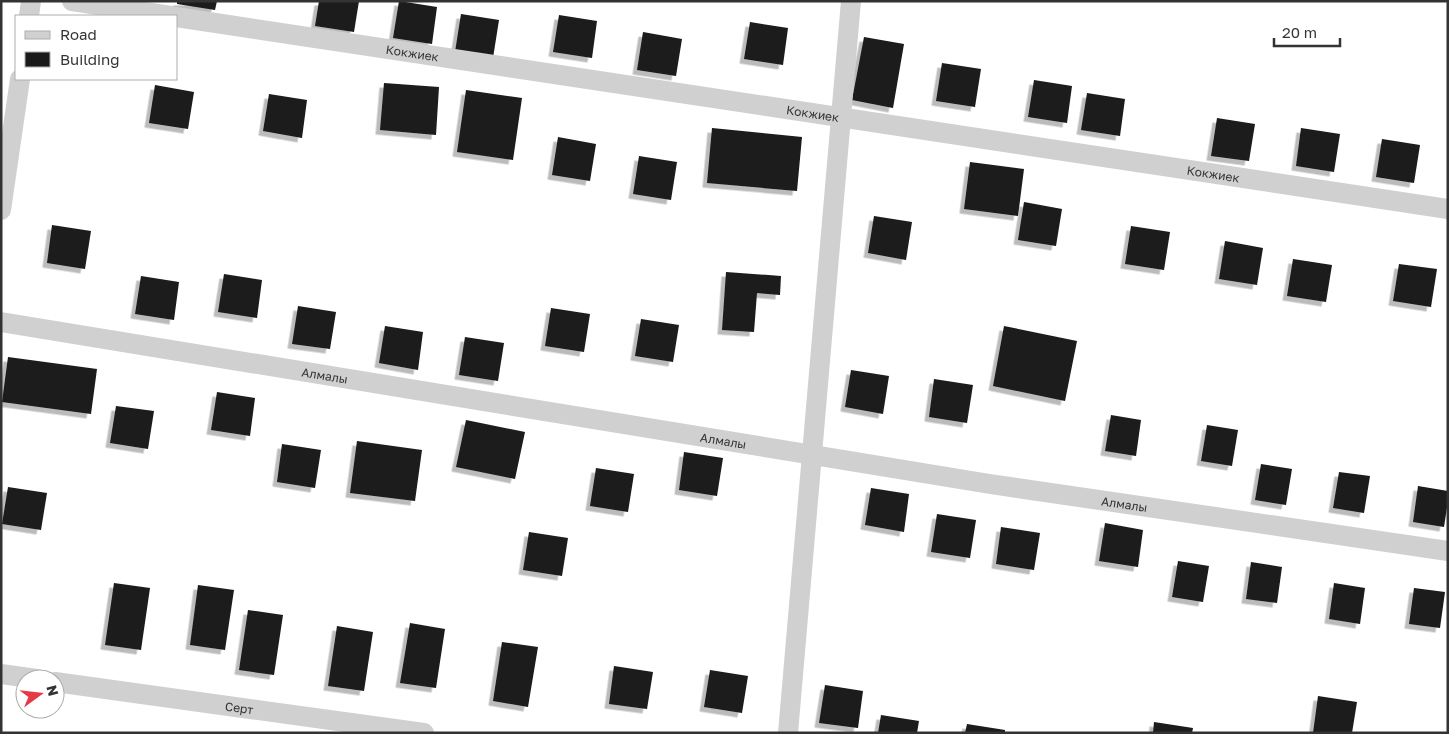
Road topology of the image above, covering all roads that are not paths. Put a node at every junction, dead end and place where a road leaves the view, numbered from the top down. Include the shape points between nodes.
1 (31, 1) edge
2 (72, 1) edge
3 (851, 1) edge
4 (29, 15) edge
5 (164, 15) edge
6 (178, 17) edge
7 (20, 80) edge
8 (841, 118) junction
9 (1448, 209) edge
10 (1, 210) edge
11 (1, 322) edge
12 (813, 455) junction
13 (1448, 551) edge
14 (1, 674) edge
15 (15, 676) edge
16 (65, 683) edge
17 (424, 733) edge
18 (788, 733) edge

1 - 4 street
2 - 5 street
3 - 8 street
6 - 8 street, Кокжиек
7 - 10 street
8 - 9 street, Кокжиек
8 - 12 street
11 - 12 street, Алмалы
12 - 13 street, Алмалы
12 - 18 street
14 - 15 street
16 - 17 street, Серт

